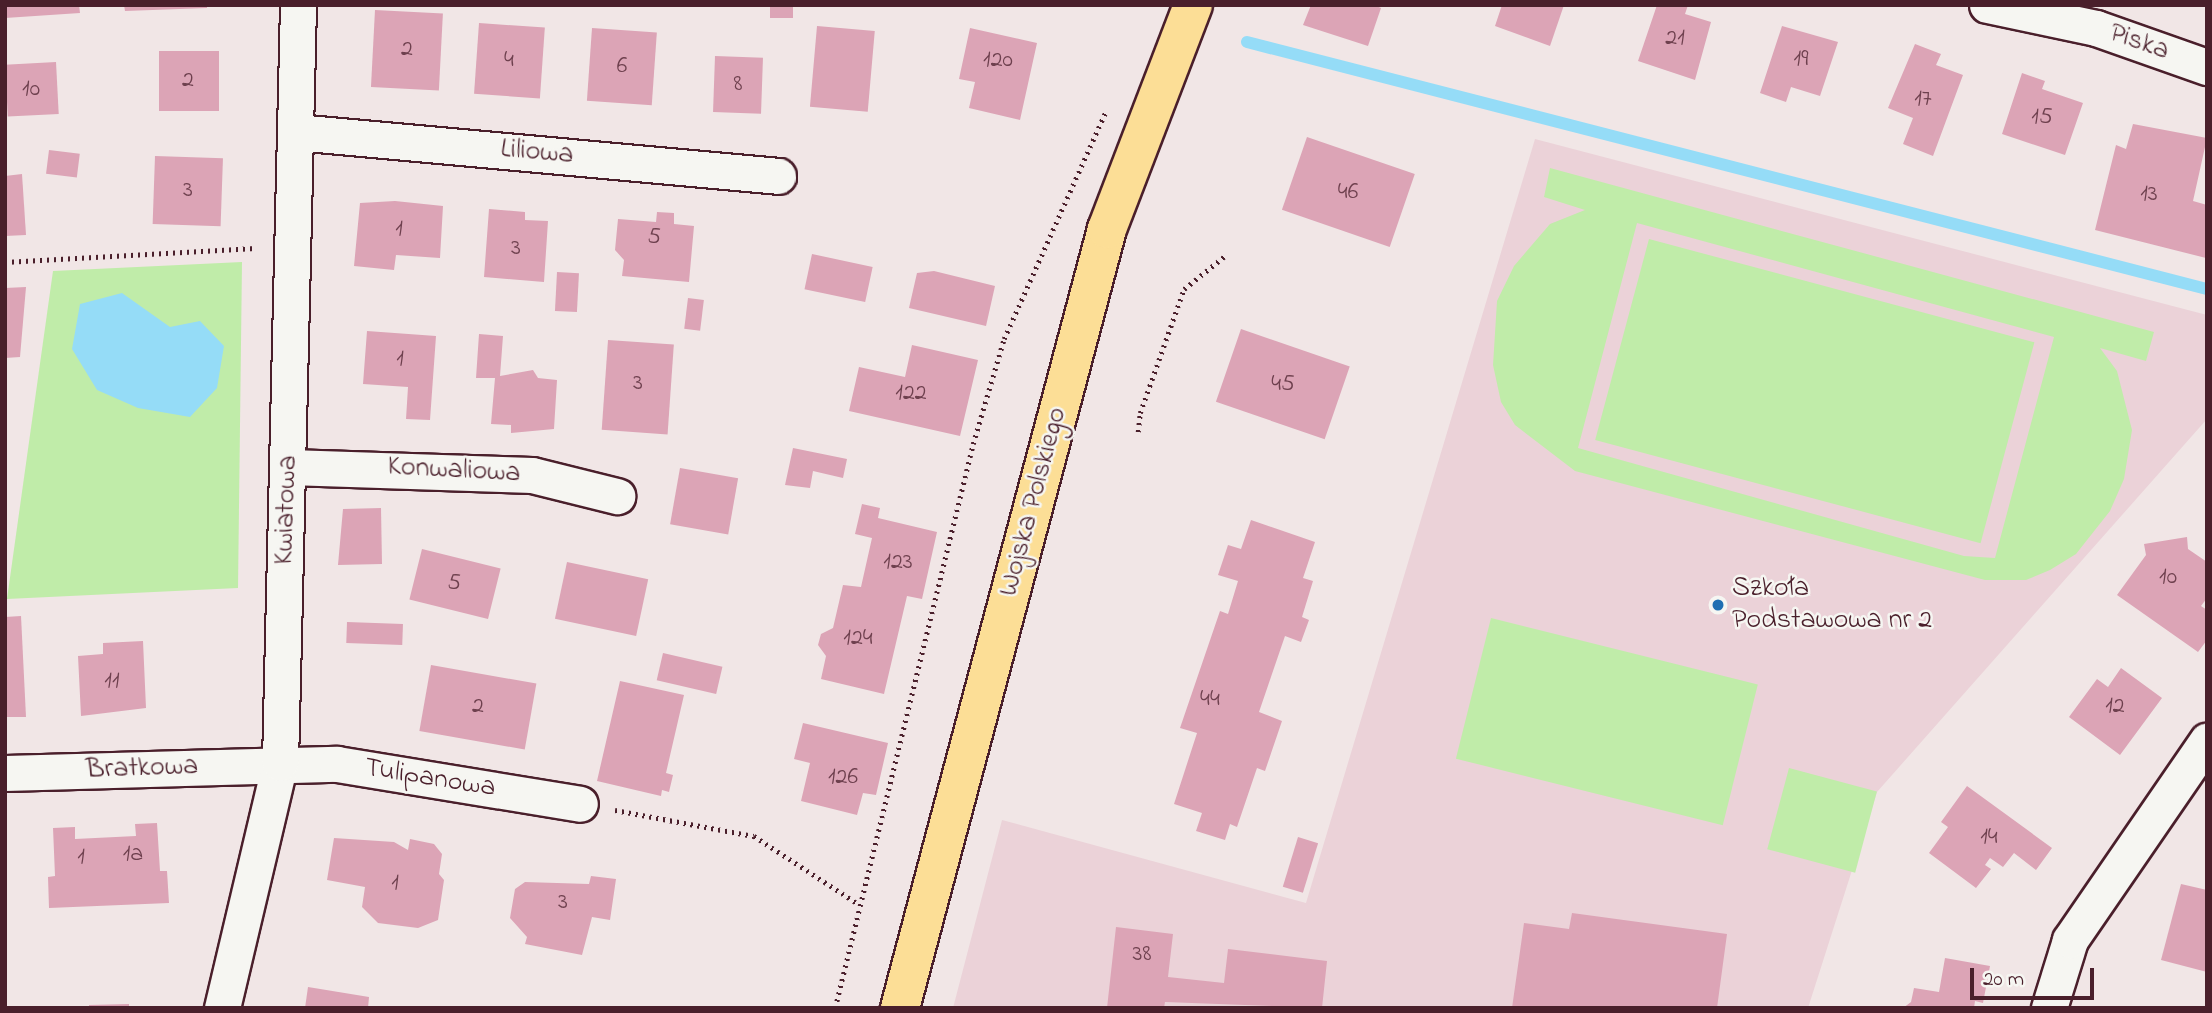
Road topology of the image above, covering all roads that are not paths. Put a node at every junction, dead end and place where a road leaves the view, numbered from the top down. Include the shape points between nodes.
1 (298, 5) edge
2 (1193, 5) edge
3 (1987, 5) edge
4 (2207, 67) edge
5 (296, 132) junction
6 (778, 176) dead end
7 (289, 467) junction
8 (617, 496) dead end
9 (2207, 741) edge
10 (279, 763) junction
11 (5, 773) edge
12 (580, 804) road end
13 (222, 1008) edge
14 (900, 1008) edge
15 (2049, 1008) edge

1 - 5 street, Kwiatowa
2 - 14 main road, Wojska Polskiego via 1107,229
3 - 4 street, Piska via 2096,28
5 - 6 street, Liliowa
5 - 7 street, Kwiatowa
7 - 8 street, Konwaliowa via 445,468 532,475
7 - 10 street, Kwiatowa
9 - 15 street via 2070,940
10 - 11 street, Bratkowa
10 - 12 street, Tulipanowa via 337,764
10 - 13 street, Kwiatowa

